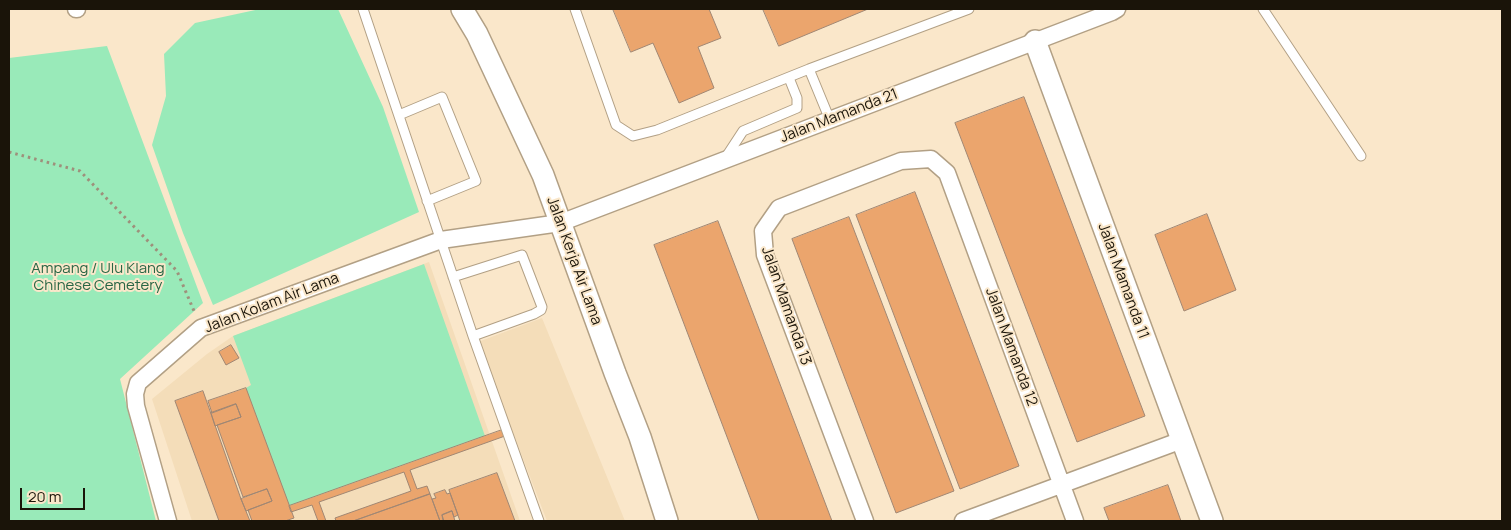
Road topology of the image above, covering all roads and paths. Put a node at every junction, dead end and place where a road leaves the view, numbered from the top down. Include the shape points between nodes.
1 (363, 9) edge
2 (462, 9) edge
3 (575, 9) edge
4 (969, 9) edge
5 (1117, 9) edge
6 (1263, 9) edge
7 (1035, 41) junction
8 (809, 69) junction
9 (789, 78) junction
10 (399, 115) junction
11 (830, 120) junction
12 (9, 152) edge
13 (1360, 156) dead end
14 (724, 160) junction
15 (947, 173) joint
16 (428, 201) junction
17 (560, 223) junction
18 (441, 240) junction
19 (453, 278) junction
20 (201, 328) junction
21 (473, 336) junction
22 (1182, 440) junction
23 (1061, 485) junction
24 (168, 521) edge
25 (539, 521) edge
26 (667, 521) edge
27 (865, 521) edge
28 (963, 521) edge
29 (1075, 521) edge
30 (1212, 521) edge

1 - 10 lane
2 - 17 street, Jalan Kerja Air Lama via 477,34 543,176
3 - 9 lane via 616,125 633,136 657,130
4 - 8 lane
5 - 7 street, Jalan Mamanda 21
6 - 13 lane
7 - 11 street, Jalan Mamanda 21
7 - 22 street, Jalan Mamanda 11
8 - 9 lane
8 - 11 lane
9 - 14 lane via 797,98 797,108 743,131
10 - 16 lane
10 - 16 lane via 442,97 476,181
11 - 14 street, Jalan Mamanda 21
12 - 20 path via 80,171 177,271
14 - 17 street, Jalan Mamanda 21
15 - 23 street, Jalan Mamanda 12
15 - 27 street, Jalan Mamanda 13 via 931,159 901,161 779,208 763,232 765,255
16 - 18 lane
17 - 18 street, Jalan Kolam Air Lama
17 - 26 street, Jalan Kerja Air Lama via 640,437
18 - 19 lane
18 - 20 street, Jalan Kolam Air Lama
19 - 21 lane
19 - 21 lane via 522,255 542,308 534,314
20 - 24 street, Jalan Kolam Air Lama via 138,383 135,394
21 - 25 lane
22 - 23 street
22 - 30 street, Jalan Mamanda 11
23 - 28 street
23 - 29 street, Jalan Mamanda 12

